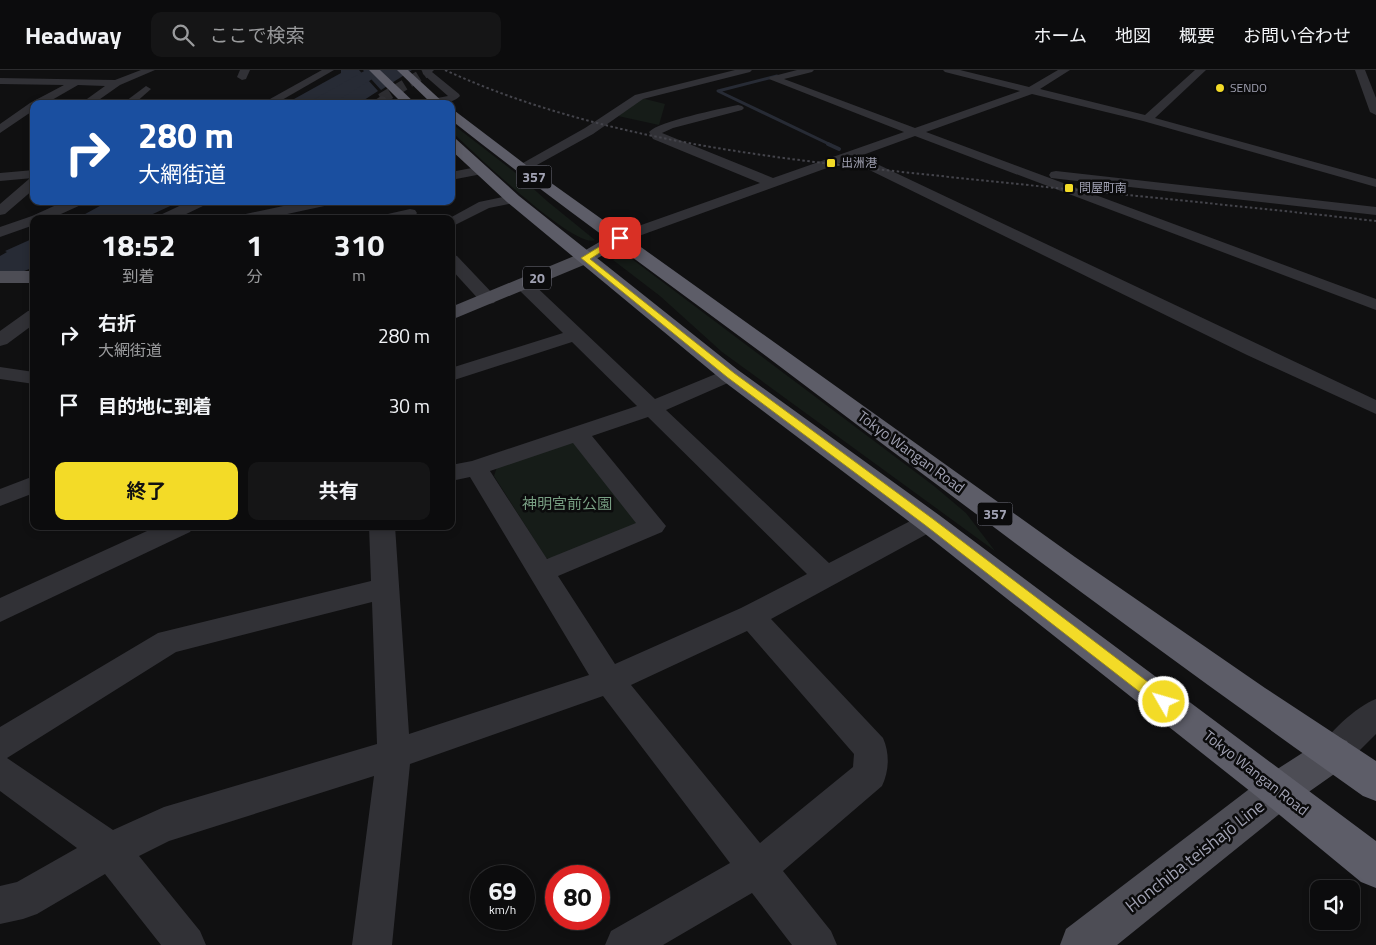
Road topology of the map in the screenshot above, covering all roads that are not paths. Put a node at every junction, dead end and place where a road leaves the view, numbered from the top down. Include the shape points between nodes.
1 (49, 70) edge
2 (150, 70) edge
3 (320, 70) edge
4 (329, 70) edge
5 (374, 70) edge
6 (747, 70) edge
7 (809, 70) edge
8 (948, 70) edge
9 (1065, 70) edge
10 (1201, 70) edge
11 (1360, 70) edge
12 (428, 71) edge
13 (405, 72) edge
14 (101, 73) dead end
15 (0, 81) edge
16 (23, 81) junction
17 (78, 82) junction
18 (116, 83) junction
19 (146, 89) dead end
20 (1030, 91) junction
21 (1, 93) dead end
22 (43, 100) edge
23 (91, 100) edge
24 (132, 100) edge
25 (268, 100) edge
26 (273, 100) edge
27 (406, 100) edge
28 (435, 100) edge
29 (446, 100) edge
30 (30, 107) edge
31 (738, 108) dead end
32 (1376, 112) edge
33 (455, 117) edge
34 (1147, 120) junction
35 (30, 122) edge
36 (3, 125) edge
37 (916, 132) junction
38 (455, 146) edge
39 (850, 156) junction
40 (521, 168) junction
41 (482, 170) junction
42 (1019, 171) junction
43 (30, 174) edge
44 (455, 175) edge
45 (0, 177) edge
46 (772, 183) junction
47 (1376, 183) edge
48 (30, 185) edge
49 (513, 198) junction
50 (69, 205) edge
51 (193, 205) edge
52 (317, 205) edge
53 (403, 205) edge
54 (1, 209) edge
55 (1376, 211) edge
56 (46, 215) edge
57 (172, 215) edge
58 (286, 215) edge
59 (411, 215) edge
60 (30, 221) edge
61 (455, 221) edge
62 (0, 232) edge
63 (620, 238) junction
64 (585, 258) junction
65 (455, 263) edge
66 (30, 276) edge
67 (0, 277) edge
68 (0, 284) edge
69 (522, 284) junction
70 (488, 299) junction
71 (1376, 306) edge
72 (455, 312) edge
73 (30, 318) edge
74 (576, 335) junction
75 (0, 340) edge
76 (0, 373) edge
77 (455, 374) edge
78 (730, 375) junction
79 (30, 377) edge
80 (652, 408) junction
81 (1376, 408) edge
82 (577, 433) junction
83 (464, 470) edge
84 (30, 486) edge
85 (0, 498) edge
86 (929, 522) junction
87 (171, 530) edge
88 (382, 530) edge
89 (541, 572) junction
90 (827, 577) junction
91 (384, 588) junction
92 (0, 611) edge
93 (751, 616) junction
94 (610, 681) junction
95 (1376, 712) edge
96 (0, 745) edge
97 (1334, 753) junction
98 (394, 754) junction
99 (0, 770) edge
100 (1376, 783) edge
101 (1279, 790) junction
102 (110, 850) junction
103 (1376, 867) edge
104 (758, 868) junction
105 (0, 905) edge
106 (186, 945) edge
107 (372, 945) edge
108 (625, 945) edge
109 (817, 945) edge
110 (1082, 945) edge

1 - 16 street
2 - 18 street
3 - 25 street
4 - 26 street
5 - 27 highway
6 - 40 street via 639,97 588,132
7 - 37 street via 774,79
8 - 20 street
9 - 20 street
10 - 34 street
11 - 32 street
12 - 29 street via 456,96
13 - 28 highway
14 - 17 street
15 - 16 street
16 - 17 street
16 - 21 street
17 - 18 street
17 - 22 street
18 - 23 street
19 - 24 street
20 - 34 street
20 - 37 street
30 - 36 street
31 - 46 street via 655,132 657,136
33 - 40 highway, Tokyo Wangan Road / 357
34 - 47 street
35 - 36 street
37 - 39 street
37 - 42 street
38 - 41 highway, Tokyo Wangan Road / 357
39 - 46 street
39 - 81 street
40 - 63 highway, Tokyo Wangan Road / 357
41 - 44 street
41 - 49 highway, Tokyo Wangan Road / 357
42 - 55 street
42 - 71 street
43 - 45 street
46 - 63 street
48 - 54 street
49 - 61 street via 484,205
49 - 64 highway, Tokyo Wangan Road / 357
50 - 56 street
51 - 57 street
52 - 58 street
53 - 59 street
60 - 62 street
63 - 64 main road, 20
63 - 97 highway, Tokyo Wangan Road / 357 via 1064,565
64 - 69 main road, 20
64 - 78 highway, Tokyo Wangan Road / 357
65 - 70 street
66 - 67 main road
66 - 68 street
69 - 70 main road, 20
69 - 74 street
70 - 72 main road, 20
73 - 75 street
74 - 77 street
74 - 80 street
76 - 79 street
78 - 80 street
78 - 86 highway, Tokyo Wangan Road / 357
80 - 82 street
80 - 90 street
82 - 83 street
82 - 89 street via 653,526
83 - 89 street
84 - 85 street
86 - 90 street
86 - 101 highway, Tokyo Wangan Road / 357
87 - 92 street
88 - 91 street
89 - 94 street
90 - 93 street
91 - 96 street via 168,642
91 - 98 street
93 - 94 street
93 - 104 street via 871,749 870,774
94 - 98 street
94 - 104 street
95 - 97 street
97 - 100 highway, Tokyo Wangan Road / 357
97 - 101 main road, Honchiba teishajō Line
98 - 102 street via 164,825
98 - 107 street
99 - 102 street
101 - 103 highway, Tokyo Wangan Road / 357
101 - 110 main road, Honchiba teishajō Line
102 - 105 street via 23,900
102 - 106 street
104 - 108 street
104 - 109 street

